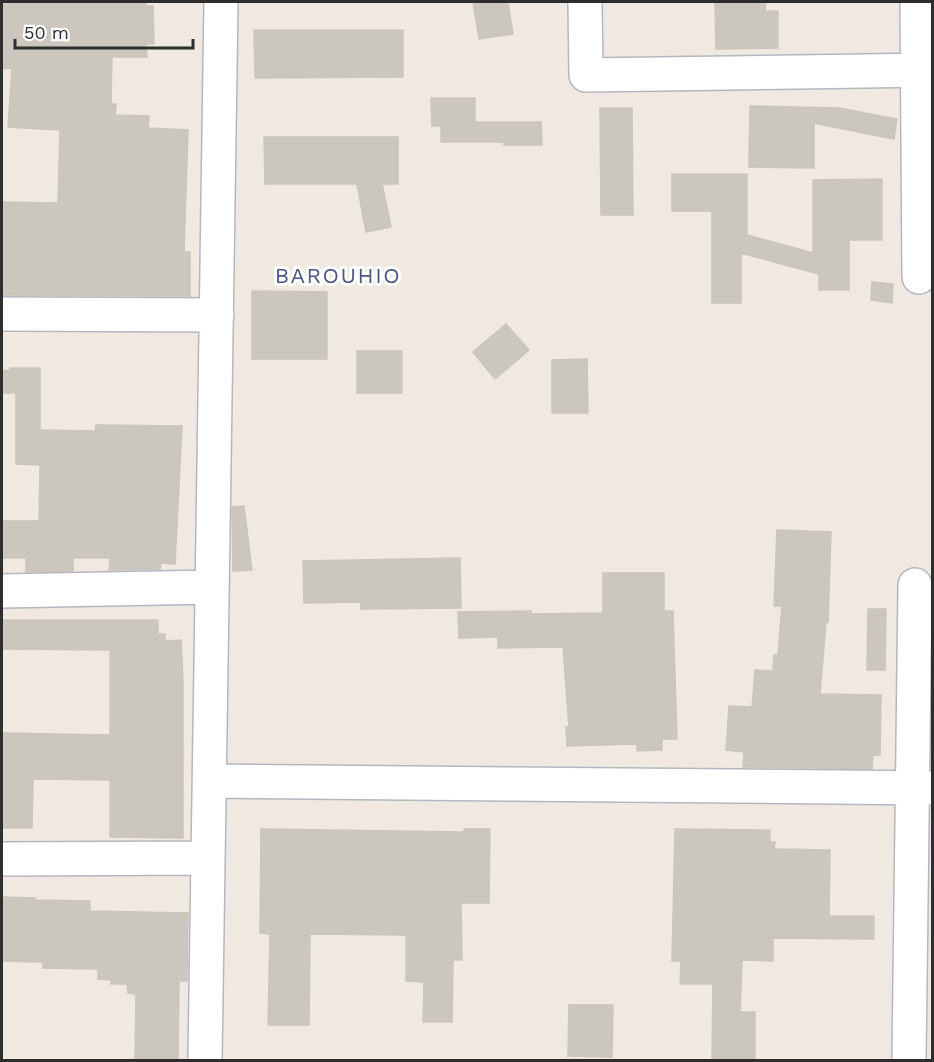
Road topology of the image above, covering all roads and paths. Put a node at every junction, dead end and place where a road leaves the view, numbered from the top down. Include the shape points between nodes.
1 (221, 2) edge
2 (585, 2) edge
3 (917, 2) edge
4 (926, 70) edge
5 (919, 277) dead end
6 (2, 314) edge
7 (217, 315) junction
8 (915, 585) dead end
9 (212, 587) junction
10 (2, 591) edge
11 (210, 781) junction
12 (922, 788) edge
13 (208, 858) junction
14 (2, 859) edge
15 (205, 1060) edge
16 (909, 1060) edge

1 - 7 street
2 - 4 street via 586,75
3 - 4 street
4 - 5 street
6 - 7 street
7 - 9 street
8 - 12 street
9 - 10 street
9 - 11 street
11 - 12 street
11 - 13 street
12 - 16 street
13 - 14 street
13 - 15 street

